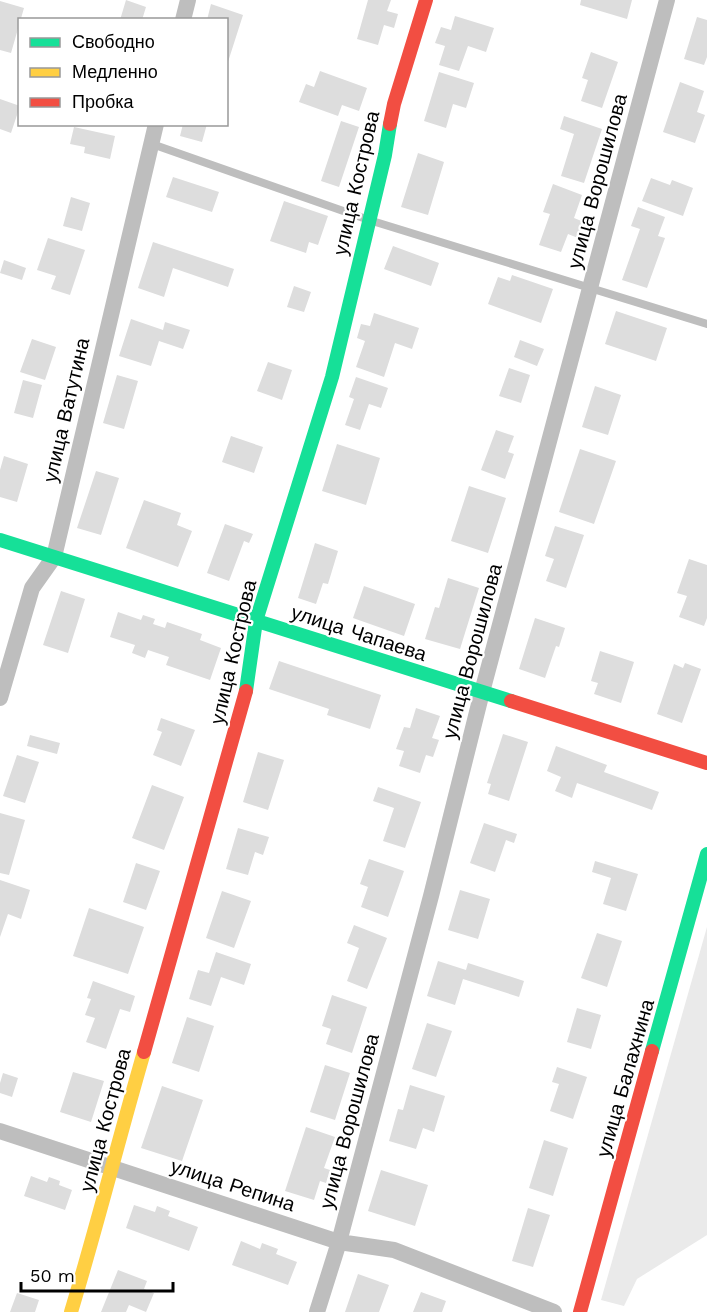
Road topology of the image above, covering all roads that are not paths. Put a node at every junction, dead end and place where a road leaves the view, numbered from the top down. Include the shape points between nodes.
1 (188, 0) edge
2 (426, 0) edge
3 (667, 0) edge
4 (184, 18) edge
5 (156, 126) edge
6 (152, 144) junction
7 (369, 220) junction
8 (590, 290) junction
9 (707, 324) edge
10 (0, 540) edge
11 (54, 557) junction
12 (256, 621) junction
13 (482, 692) junction
14 (0, 698) edge
15 (707, 763) edge
16 (707, 854) edge
17 (0, 1131) edge
18 (111, 1167) junction
19 (339, 1242) junction
20 (71, 1312) edge
21 (317, 1312) edge
22 (554, 1312) edge
23 (580, 1312) edge

1 - 4 street
2 - 7 street, улица Кострова via 394,104
3 - 8 street, улица Ворошилова
5 - 6 street, улица Ватутина
6 - 7 lane
6 - 11 street, улица Ватутина
7 - 8 lane
7 - 12 street, улица Кострова via 332,376
8 - 9 lane
8 - 13 street, улица Ворошилова
10 - 11 street, улица Чапаева
11 - 12 street, улица Чапаева
11 - 14 street, улица Ватутина via 32,588
12 - 13 street, улица Чапаева
12 - 18 street, улица Кострова via 245,700
13 - 15 street, улица Чапаева
13 - 19 street, улица Ворошилова
16 - 23 street, улица Балахнина
17 - 18 street, улица Репина
18 - 19 street, улица Репина
18 - 20 street, улица Кострова
19 - 21 street, улица Ворошилова
19 - 22 street, улица Репина via 394,1250

